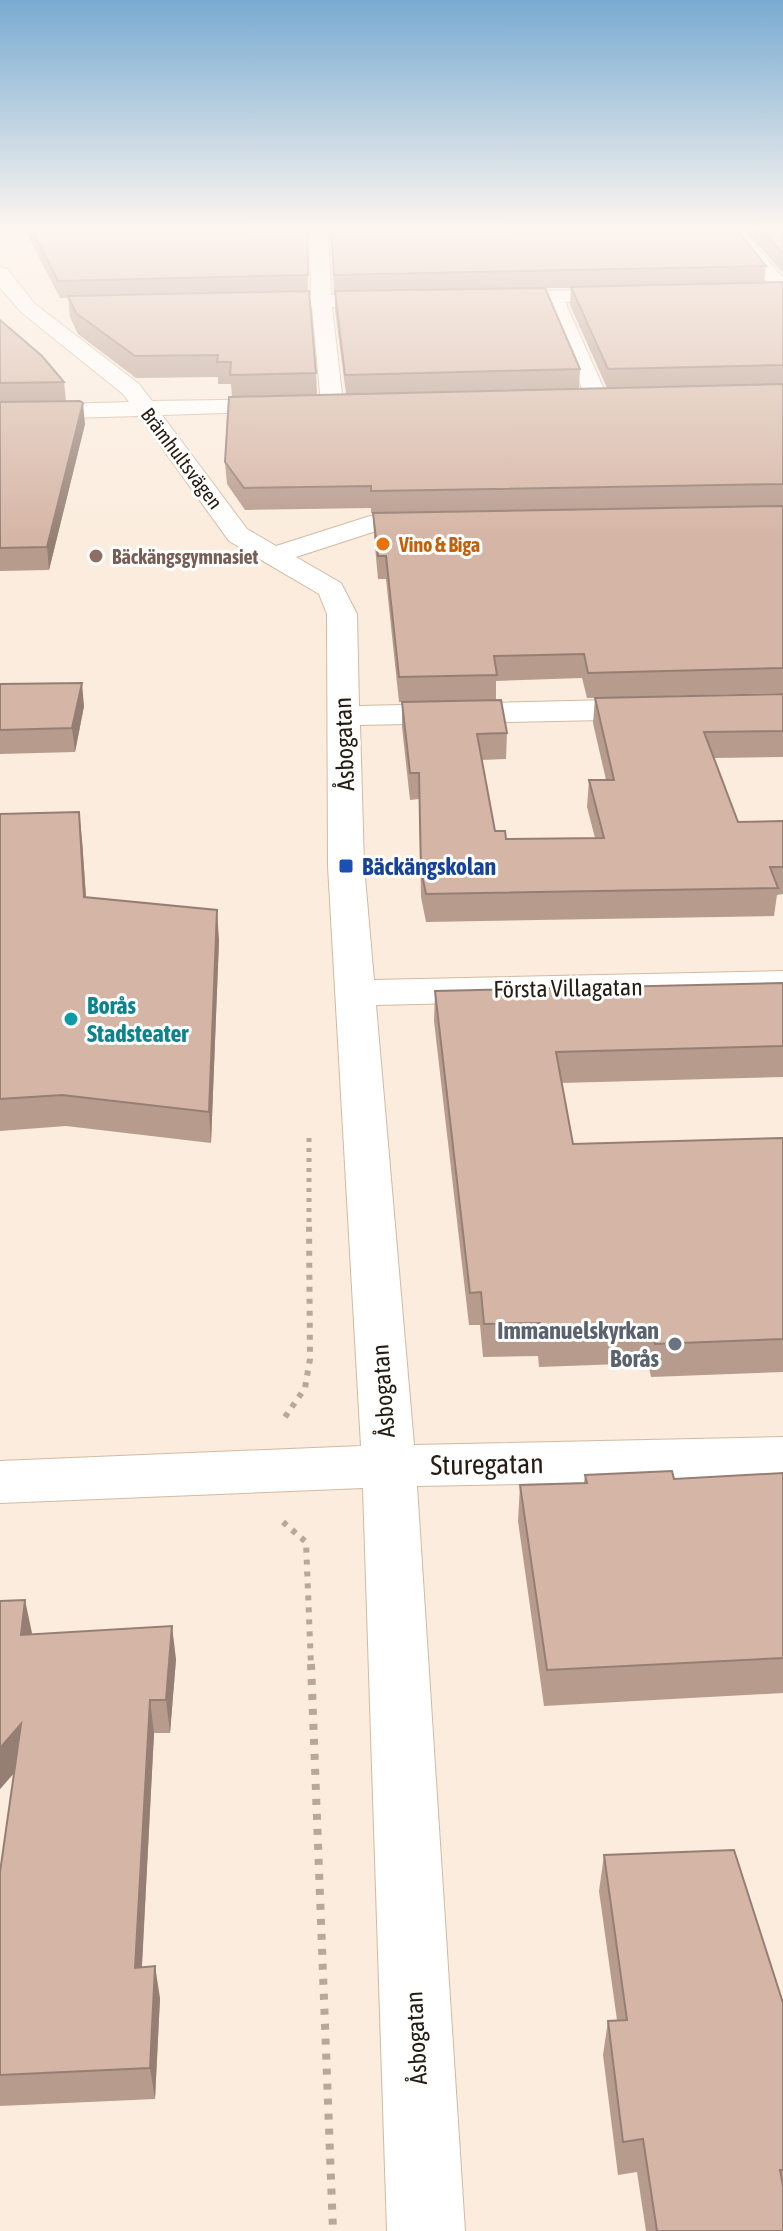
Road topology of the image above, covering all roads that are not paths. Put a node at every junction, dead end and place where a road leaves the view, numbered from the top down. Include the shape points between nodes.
1 (61, 334) edge
2 (327, 334) edge
3 (572, 334) edge
4 (566, 398) edge
5 (145, 409) junction
6 (0, 413) edge
7 (456, 521) edge
8 (286, 564) junction
9 (688, 708) edge
10 (342, 716) junction
11 (783, 983) edge
12 (353, 993) junction
13 (783, 1458) edge
14 (389, 1466) junction
15 (0, 1482) edge
16 (426, 2231) edge

1 - 5 street, Brämhultsvägen via 131,389
2 - 5 street via 340,402
3 - 4 street via 604,397
5 - 6 street
5 - 8 street, Brämhultsvägen via 238,535
7 - 8 street via 370,524
8 - 10 street, Åsbogatan via 331,589 342,614
9 - 10 street
10 - 12 street, Åsbogatan
11 - 12 street, Första Villagatan
12 - 14 street, Åsbogatan
13 - 14 street, Sturegatan
14 - 15 street, Sturegatan
14 - 16 street, Åsbogatan

